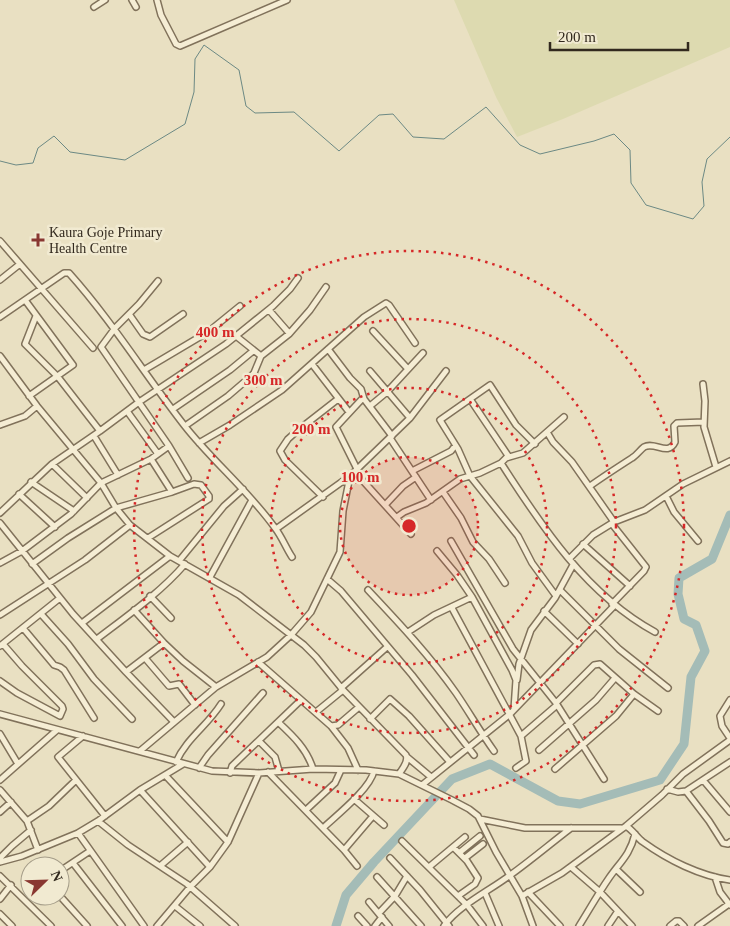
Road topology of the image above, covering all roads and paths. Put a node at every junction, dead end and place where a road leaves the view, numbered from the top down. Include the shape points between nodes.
1 (105, 0) edge
2 (132, 0) edge
3 (157, 0) edge
4 (288, 0) edge
5 (271, 3) edge
6 (94, 7) dead end
7 (136, 7) dead end
8 (0, 241) edge
9 (20, 264) junction
10 (298, 278) dead end
11 (0, 280) edge
12 (158, 281) dead end
13 (326, 287) dead end
14 (41, 289) junction
15 (24, 300) junction
16 (240, 306) dead end
17 (269, 310) junction
18 (129, 314) junction
19 (183, 314) dead end
20 (36, 316) junction
21 (0, 317) edge
22 (115, 328) junction
23 (373, 331) dead end
24 (289, 333) junction
25 (236, 336) junction
26 (415, 343) dead end
27 (94, 348) dead end
28 (328, 349) junction
29 (253, 350) junction
30 (423, 353) dead end
31 (0, 356) edge
32 (261, 356) junction
33 (312, 364) junction
34 (408, 369) junction
35 (144, 370) junction
36 (370, 370) dead end
37 (446, 371) dead end
38 (56, 376) junction
39 (703, 384) dead end
40 (158, 390) junction
41 (387, 392) junction
42 (29, 396) junction
43 (338, 399) junction
44 (470, 399) junction
45 (364, 400) junction
46 (139, 402) junction
47 (37, 406) junction
48 (370, 406) junction
49 (172, 409) junction
50 (127, 411) junction
51 (349, 412) junction
52 (564, 417) dead end
53 (410, 418) junction
54 (704, 422) junction
55 (0, 425) edge
56 (185, 426) junction
57 (100, 432) junction
58 (547, 432) junction
59 (94, 436) junction
60 (391, 437) junction
61 (199, 443) junction
62 (534, 444) junction
63 (169, 446) junction
64 (455, 446) junction
65 (73, 448) junction
66 (158, 454) junction
67 (509, 457) junction
68 (151, 459) junction
69 (730, 461) edge
70 (501, 463) junction
71 (52, 464) junction
72 (716, 467) junction
73 (412, 471) junction
74 (354, 473) junction
75 (118, 474) junction
76 (470, 476) junction
77 (416, 477) junction
78 (188, 478) dead end
79 (31, 482) junction
80 (101, 483) junction
81 (590, 486) junction
82 (243, 489) junction
83 (172, 492) junction
84 (444, 492) junction
85 (19, 494) junction
86 (324, 496) junction
87 (666, 496) junction
88 (88, 498) junction
89 (252, 500) junction
90 (431, 500) junction
91 (386, 504) junction
92 (116, 508) junction
93 (74, 511) junction
94 (0, 513) edge
95 (397, 517) junction
96 (0, 523) edge
97 (613, 523) junction
98 (130, 525) junction
99 (55, 527) junction
100 (276, 529) junction
101 (411, 534) dead end
102 (148, 538) junction
103 (451, 541) dead end
104 (698, 541) dead end
105 (582, 544) junction
106 (22, 551) junction
107 (437, 551) dead end
108 (170, 556) junction
109 (292, 557) dead end
110 (569, 559) junction
111 (179, 561) junction
112 (0, 563) edge
113 (32, 564) junction
114 (185, 564) junction
115 (574, 565) junction
116 (210, 577) junction
117 (327, 580) junction
118 (48, 583) junction
119 (505, 583) dead end
120 (630, 586) junction
121 (368, 590) dead end
122 (560, 590) junction
123 (150, 596) junction
124 (556, 596) junction
125 (472, 597) junction
126 (60, 598) junction
127 (613, 605) junction
128 (452, 608) junction
129 (134, 610) junction
130 (544, 611) junction
131 (41, 614) junction
132 (0, 615) edge
133 (171, 618) dead end
134 (82, 623) junction
135 (595, 627) junction
136 (23, 628) junction
137 (408, 632) junction
138 (655, 632) dead end
139 (291, 635) junction
140 (97, 639) junction
141 (164, 643) junction
142 (578, 644) junction
143 (2, 645) edge
144 (387, 647) junction
145 (145, 658) junction
146 (521, 658) junction
147 (258, 662) junction
148 (126, 672) junction
149 (615, 678) junction
150 (516, 680) junction
151 (0, 681) edge
152 (541, 683) junction
153 (216, 687) junction
154 (668, 688) dead end
155 (342, 689) junction
156 (263, 693) dead end
157 (634, 694) junction
158 (301, 700) junction
159 (730, 700) edge
160 (221, 704) dead end
161 (556, 704) junction
162 (195, 705) junction
163 (359, 707) junction
164 (316, 712) junction
165 (512, 712) junction
166 (658, 712) dead end
167 (0, 714) edge
168 (94, 718) dead end
169 (132, 719) dead end
170 (370, 719) junction
171 (174, 722) junction
172 (278, 722) junction
173 (568, 723) junction
174 (331, 726) junction
175 (56, 730) junction
176 (0, 734) edge
177 (484, 735) junction
178 (82, 736) junction
179 (521, 736) junction
180 (730, 740) edge
181 (259, 741) junction
182 (582, 745) junction
183 (469, 748) junction
184 (539, 750) dead end
185 (140, 751) junction
186 (494, 751) dead end
187 (474, 754) dead end
188 (407, 757) junction
189 (176, 762) junction
190 (450, 762) junction
191 (730, 762) edge
192 (18, 764) junction
193 (183, 764) junction
194 (199, 768) junction
195 (516, 768) dead end
196 (555, 768) dead end
197 (313, 769) junction
198 (341, 770) junction
199 (358, 770) junction
200 (279, 771) junction
201 (374, 771) junction
202 (268, 772) junction
203 (230, 773) junction
204 (258, 773) junction
205 (399, 774) junction
206 (165, 775) junction
207 (431, 777) junction
208 (604, 779) dead end
209 (0, 780) edge
210 (76, 780) junction
211 (703, 780) junction
212 (422, 785) junction
213 (667, 789) junction
214 (0, 790) edge
215 (140, 790) junction
216 (686, 790) junction
217 (354, 799) junction
218 (10, 802) junction
219 (306, 810) junction
220 (0, 812) edge
221 (730, 812) edge
222 (105, 816) junction
223 (373, 816) junction
224 (480, 819) junction
225 (98, 821) junction
226 (28, 822) junction
227 (384, 825) dead end
228 (624, 827) junction
229 (323, 828) junction
230 (571, 828) junction
231 (31, 830) junction
232 (78, 833) junction
233 (635, 834) junction
234 (480, 836) dead end
235 (465, 837) dead end
236 (402, 841) dead end
237 (188, 842) junction
238 (228, 842) junction
239 (730, 842) edge
240 (483, 844) dead end
241 (453, 846) junction
242 (38, 850) junction
243 (344, 850) junction
244 (90, 851) junction
245 (459, 853) junction
246 (0, 858) edge
247 (390, 858) dead end
248 (465, 858) junction
249 (0, 862) edge
250 (73, 863) junction
251 (70, 865) edge
252 (160, 866) junction
253 (357, 866) dead end
254 (210, 867) junction
255 (429, 867) junction
256 (572, 867) junction
257 (616, 869) junction
258 (0, 876) edge
259 (407, 876) junction
260 (510, 876) junction
261 (377, 877) dead end
262 (715, 877) junction
263 (729, 879) edge
264 (11, 885) junction
265 (190, 887) junction
266 (528, 892) junction
267 (600, 892) junction
268 (640, 892) dead end
269 (485, 893) junction
270 (395, 896) junction
271 (458, 896) junction
272 (522, 896) junction
273 (0, 899) edge
274 (369, 902) dead end
275 (730, 904) edge
276 (467, 905) junction
277 (69, 906) edge
278 (175, 906) junction
279 (618, 911) junction
280 (0, 914) edge
281 (381, 915) junction
282 (358, 916) dead end
283 (161, 925) edge
284 (447, 925) edge
285 (12, 926) edge
286 (51, 926) edge
287 (87, 926) edge
288 (122, 926) edge
289 (144, 926) edge
290 (200, 926) edge
291 (235, 926) edge
292 (367, 926) edge
293 (375, 926) edge
294 (389, 926) edge
295 (421, 926) edge
296 (483, 926) edge
297 (499, 926) edge
298 (533, 926) edge
299 (560, 926) edge
300 (579, 926) edge
301 (608, 926) edge
302 (632, 926) edge
303 (670, 926) edge
304 (684, 926) edge
305 (698, 926) edge

1 - 6 street
2 - 7 street
3 - 5 street via 161,15 180,46
4 - 5 street
8 - 9 street
9 - 11 street
9 - 14 street
10 - 17 street
12 - 18 street
13 - 24 street
14 - 15 street
14 - 22 street via 64,273 69,274
14 - 27 street
15 - 20 street
15 - 21 street
16 - 35 street via 208,332
17 - 24 street
17 - 25 street
18 - 19 street via 143,334 150,337
18 - 22 street
20 - 38 street via 25,344
20 - 38 street via 73,362 73,366
22 - 35 street
22 - 46 street via 101,347
23 - 34 street
24 - 32 street
25 - 29 street
25 - 40 street
26 - 28 street via 386,303 364,317
28 - 33 street
28 - 45 street via 361,389
29 - 32 street
29 - 49 street via 230,370
30 - 34 street
31 - 42 street
32 - 56 street via 254,373 243,384
33 - 43 street
33 - 61 street via 282,390
34 - 41 street
35 - 40 street
36 - 41 street
37 - 53 street
38 - 42 street
38 - 57 street
39 - 54 street
40 - 46 street
40 - 49 street
41 - 48 street
41 - 53 street
42 - 47 street
43 - 51 street
43 - 86 street via 288,439 280,451 293,468
44 - 62 street via 490,385 516,425
44 - 64 street via 440,420
44 - 67 street
45 - 48 street
45 - 51 street
46 - 50 street
46 - 63 street
47 - 55 street via 25,416
47 - 65 street
48 - 60 street
49 - 56 street
50 - 57 street
50 - 66 street
51 - 74 street via 336,428
52 - 58 street
53 - 60 street
54 - 72 street
54 - 81 street via 677,424 674,426 675,442 670,448 646,446
56 - 61 street
57 - 59 street
58 - 62 street
58 - 81 street
59 - 65 street
59 - 75 street
60 - 73 street
60 - 74 street
61 - 82 street
62 - 67 street via 524,453
63 - 66 street
63 - 78 street
64 - 73 street
64 - 76 street
65 - 71 street
65 - 80 street
66 - 68 street
67 - 70 street
68 - 75 street
68 - 83 street
69 - 72 street
70 - 76 street
70 - 110 street
71 - 79 street
71 - 88 street
72 - 87 street
73 - 77 street
74 - 86 street
74 - 91 street
74 - 117 street via 342,511 340,552
75 - 80 street
76 - 84 street via 460,479
76 - 124 street via 518,536 532,563
77 - 90 street
77 - 91 street
79 - 85 street
79 - 93 street
80 - 88 street
80 - 92 street
81 - 97 street
82 - 89 street
82 - 111 street via 224,506
83 - 92 street
83 - 102 street via 198,484 209,498
84 - 90 street
84 - 119 street via 473,542
85 - 94 street
85 - 99 street
86 - 100 street
87 - 97 street via 645,510
87 - 104 street via 674,512
88 - 93 street
89 - 100 street
89 - 116 street
90 - 95 street
91 - 95 street
92 - 98 street
92 - 113 street
93 - 99 street
95 - 101 street
96 - 106 street
97 - 105 street
97 - 120 street via 646,567
98 - 102 street
98 - 118 street via 85,560
99 - 106 street
100 - 109 street
102 - 108 street
103 - 146 street
105 - 110 street
105 - 120 street
106 - 112 street
106 - 113 street
107 - 125 street
108 - 111 street
108 - 134 street
110 - 115 street
111 - 114 street
113 - 118 street
114 - 116 street
114 - 123 street
115 - 122 street
115 - 127 street
116 - 139 street via 239,594
117 - 139 street via 311,612
117 - 144 street via 341,591
118 - 126 street
118 - 132 street
120 - 127 street
121 - 137 street
122 - 124 street
122 - 135 street
123 - 129 street
123 - 133 street
124 - 130 street
125 - 128 street
125 - 150 street
126 - 131 street
126 - 134 street
127 - 135 street
127 - 138 street
128 - 137 street
128 - 165 street via 496,691
129 - 140 street
129 - 141 street
130 - 142 street
130 - 146 street via 531,630
131 - 136 street
131 - 169 street via 94,679
134 - 140 street
135 - 142 street
135 - 154 street
136 - 143 street
136 - 168 street via 54,665 64,670
137 - 177 street via 456,692
139 - 147 street
139 - 155 street via 316,657
140 - 148 street
141 - 145 street
141 - 153 street
142 - 152 street
143 - 151 street via 62,706 60,716
144 - 155 street
144 - 183 street
145 - 148 street
145 - 162 street via 169,686 179,684
146 - 150 street
146 - 152 street
147 - 153 street
147 - 158 street
148 - 171 street
149 - 157 street
149 - 161 street via 600,664 594,665
149 - 173 street via 596,700
150 - 165 street
152 - 161 street
152 - 165 street
153 - 162 street
155 - 163 street
155 - 164 street
156 - 194 street
157 - 166 street
157 - 182 street via 616,716
158 - 164 street
158 - 172 street
159 - 180 street via 720,720
160 - 189 street via 184,746
161 - 173 street
161 - 179 street
162 - 171 street
163 - 170 street
163 - 174 street
164 - 174 street
165 - 177 street
165 - 179 street
167 - 175 street
170 - 188 street
170 - 190 street via 390,699
171 - 185 street
172 - 181 street
172 - 197 street via 303,747
173 - 182 street
173 - 184 street
174 - 199 street via 348,748
175 - 178 street
175 - 192 street
176 - 192 street
177 - 183 street
177 - 186 street
178 - 185 street
178 - 210 street via 58,757
179 - 195 street via 526,761
180 - 213 street
181 - 200 street via 278,761
181 - 203 street via 232,766
182 - 196 street
182 - 208 street
183 - 187 street
183 - 190 street
185 - 189 street
188 - 205 street
188 - 207 street
189 - 193 street
190 - 207 street
191 - 211 street
192 - 209 street
193 - 194 street
193 - 206 street
194 - 203 street
197 - 198 street
197 - 200 street
198 - 199 street
198 - 219 street via 335,782
199 - 201 street
200 - 202 street
201 - 205 street
201 - 217 street via 373,778
202 - 204 street
202 - 219 street
203 - 204 street
204 - 238 street
205 - 212 street
206 - 215 street
206 - 238 street
207 - 212 street
210 - 222 street
210 - 226 street
211 - 216 street
211 - 221 street
212 - 224 street via 476,813
213 - 216 street
213 - 228 street
214 - 218 street
215 - 222 street
215 - 237 street
216 - 239 street via 723,843
217 - 223 street
217 - 229 street
218 - 220 street
218 - 226 street
219 - 229 street
222 - 225 street
223 - 227 street
223 - 243 street
224 - 230 street via 525,828
224 - 260 street
225 - 232 street
225 - 252 street
226 - 231 street
228 - 230 street
228 - 233 street
228 - 256 street
229 - 243 street
230 - 260 street
231 - 242 street
231 - 246 street
232 - 242 street
232 - 244 street
233 - 257 street via 632,847
233 - 262 street via 642,842 687,867
234 - 245 street
235 - 241 street
236 - 255 street
237 - 252 street
237 - 254 street
238 - 254 street
240 - 248 street
241 - 245 street
241 - 255 street
242 - 249 street
243 - 253 street
244 - 250 street
244 - 289 street
245 - 248 street
247 - 259 street
248 - 271 street via 478,878
250 - 251 street
250 - 288 street
252 - 265 street
254 - 265 street
255 - 271 street
256 - 266 street
256 - 267 street
257 - 267 street
257 - 268 street
258 - 264 street
259 - 270 street
259 - 284 street
260 - 269 street
260 - 272 street
261 - 270 street
262 - 263 street
262 - 275 street via 720,892
264 - 273 street
264 - 286 street
265 - 278 street
265 - 291 street
266 - 272 street
266 - 299 street
267 - 279 street
267 - 300 street
269 - 276 street
269 - 297 street
270 - 281 street
270 - 295 street
271 - 276 street
272 - 298 street
274 - 281 street
275 - 305 street
276 - 284 street
276 - 296 street
277 - 287 street
278 - 283 street
278 - 290 street
279 - 301 street
279 - 302 street
280 - 285 street
281 - 293 street
281 - 294 street
282 - 292 street
303 - 304 street via 676,921

